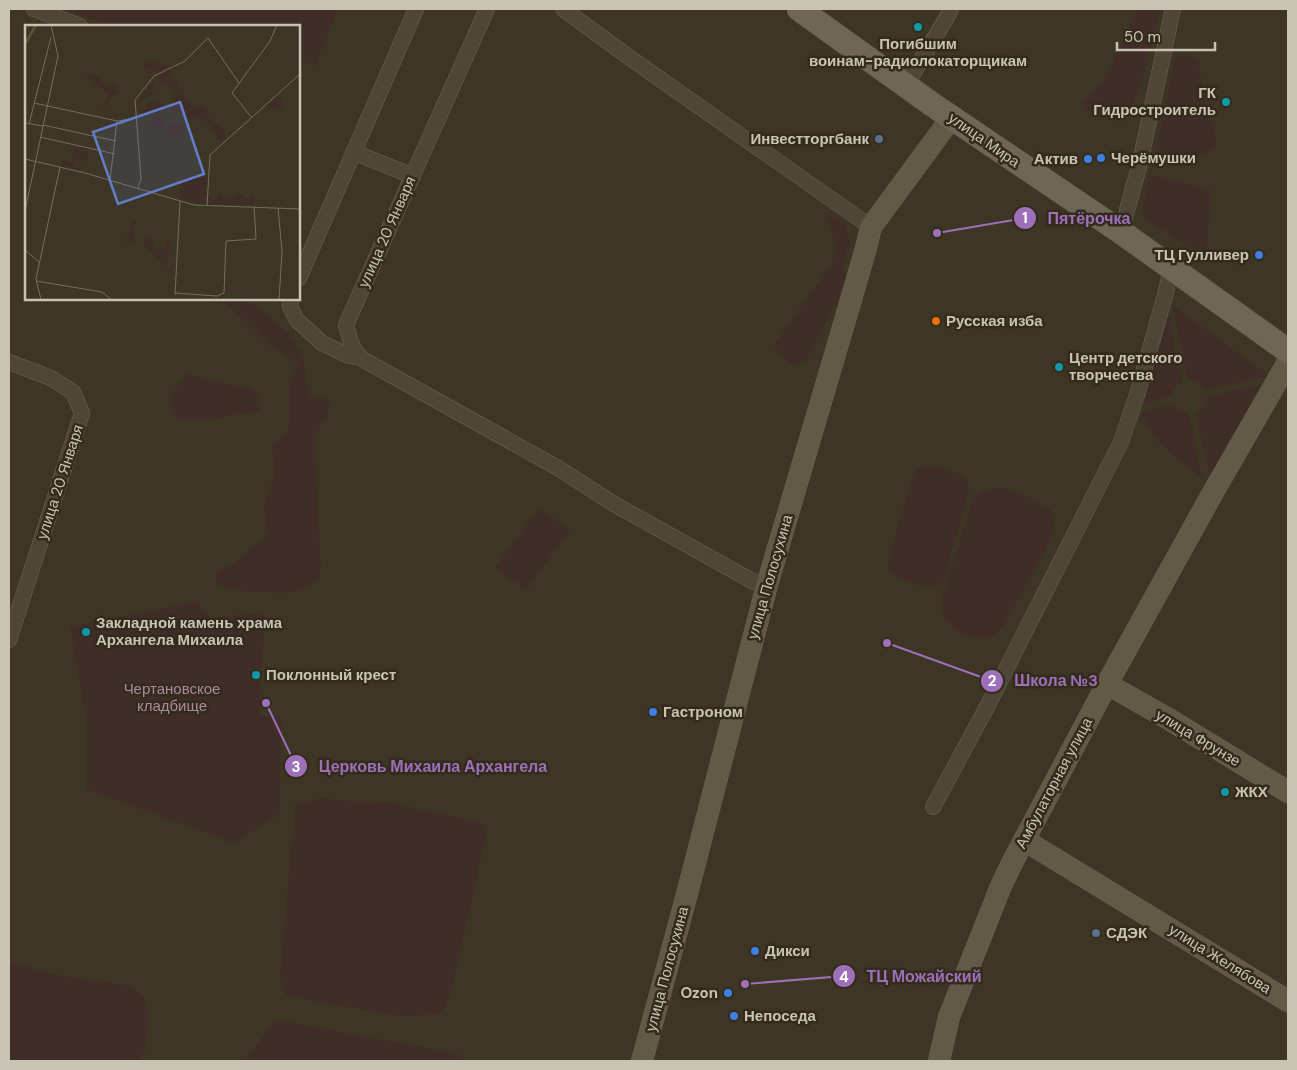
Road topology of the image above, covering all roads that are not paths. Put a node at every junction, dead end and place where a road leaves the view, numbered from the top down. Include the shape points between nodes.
1 (34, 9) edge
2 (416, 9) edge
3 (487, 9) edge
4 (563, 9) edge
5 (799, 9) edge
6 (950, 9) edge
7 (1173, 9) edge
8 (77, 25) edge
9 (906, 85) junction
10 (952, 117) junction
11 (353, 152) junction
12 (413, 176) junction
13 (870, 227) junction
14 (1121, 232) junction
15 (1171, 268) junction
16 (300, 276) edge
17 (291, 300) edge
18 (1288, 351) edge
19 (359, 357) junction
20 (9, 362) edge
21 (1288, 362) edge
22 (767, 585) junction
23 (9, 640) edge
24 (1107, 684) junction
25 (1288, 792) edge
26 (933, 807) dead end
27 (1024, 840) junction
28 (1288, 1001) edge
29 (642, 1061) edge
30 (939, 1061) edge

1 - 8 street
2 - 11 street
3 - 12 street, улица 20 Января
4 - 13 street
5 - 9 main road, улица Мира
6 - 9 street
7 - 14 street via 1139,167
9 - 10 main road, улица Мира
10 - 13 street, улица Полосухина
10 - 14 main road, улица Мира
11 - 12 street
11 - 16 street
12 - 19 street, улица 20 Января via 346,325
13 - 22 street, улица Полосухина
14 - 15 main road, улица Мира
15 - 18 main road, улица Мира
15 - 26 street via 1121,442
17 - 19 street via 290,307 297,320 322,342
19 - 22 street via 558,468 614,504 754,582
20 - 23 street, улица 20 Января via 51,378 73,392 82,413
21 - 24 street, Амбулаторная улица
22 - 29 street, улица Полосухина
24 - 25 street, улица Фрунзе
24 - 27 street, Амбулаторная улица
27 - 28 street, улица Желябова
27 - 30 street, Амбулаторная улица via 1001,886 950,1017

